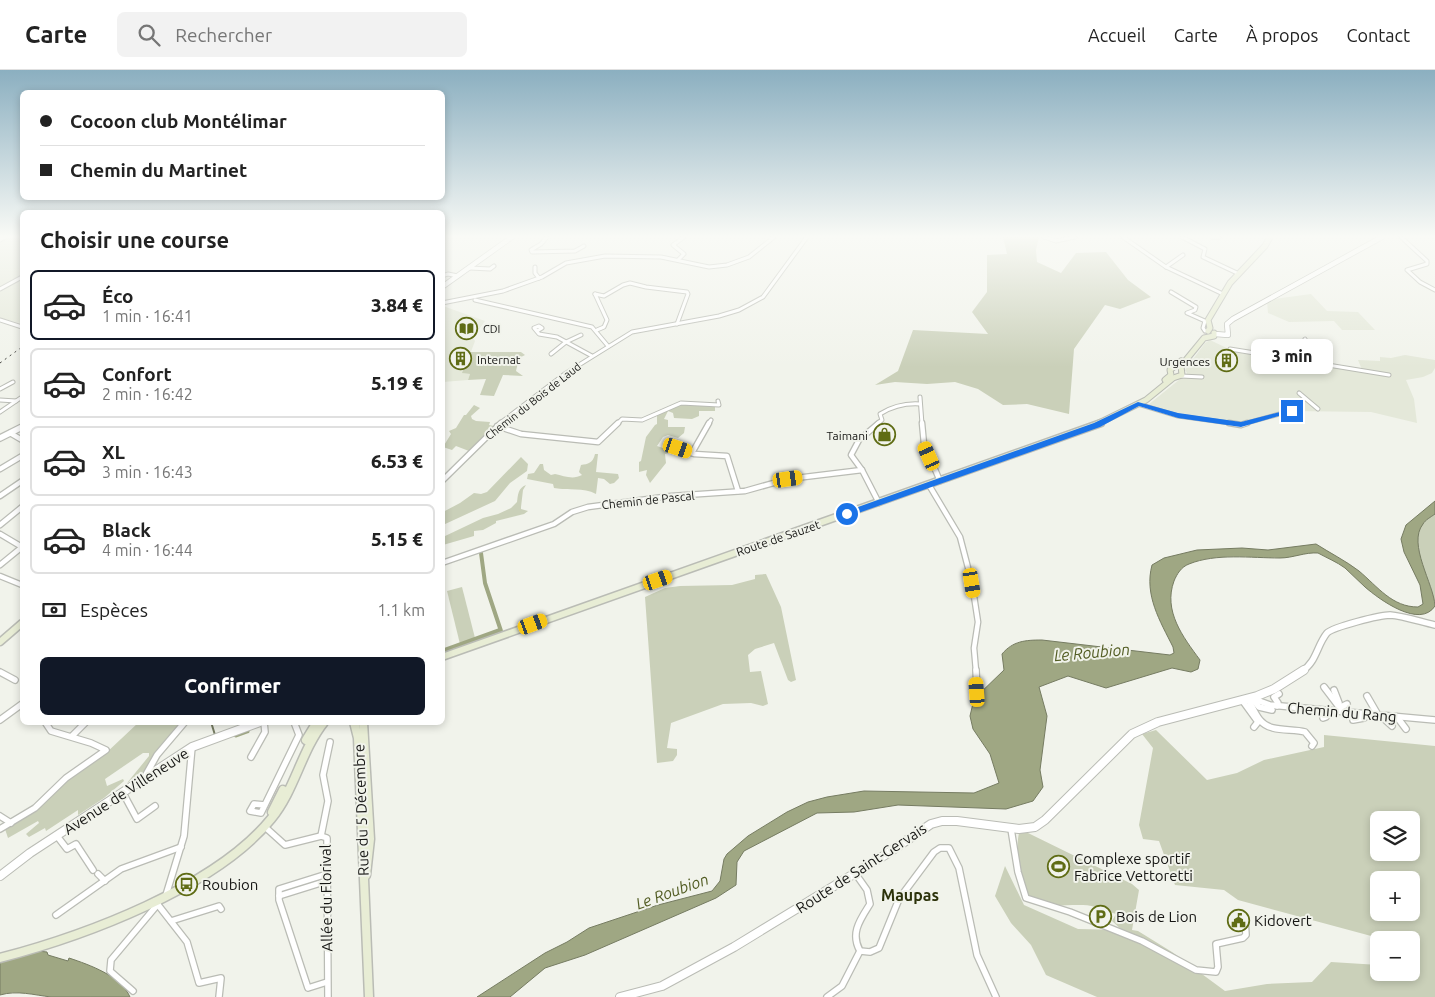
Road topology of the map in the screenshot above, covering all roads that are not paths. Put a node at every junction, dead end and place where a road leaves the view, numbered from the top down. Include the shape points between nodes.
1 (16, 280) edge
2 (533, 280) edge
3 (775, 280) edge
4 (1194, 280) edge
5 (1232, 280) edge
6 (1303, 280) edge
7 (1418, 280) edge
8 (0, 289) edge
9 (1435, 290) edge
10 (1171, 292) dead end
11 (1223, 294) junction
12 (479, 299) junction
13 (445, 303) edge
14 (0, 320) edge
15 (677, 324) junction
16 (20, 325) edge
17 (597, 330) junction
18 (537, 331) dead end
19 (1209, 333) junction
20 (581, 335) dead end
21 (1305, 339) dead end
22 (566, 342) junction
23 (608, 346) junction
24 (1230, 349) dead end
25 (551, 354) dead end
26 (592, 356) junction
27 (1329, 365) junction
28 (1197, 372) dead end
29 (1178, 373) junction
30 (1389, 375) dead end
31 (1202, 377) dead end
32 (12, 382) dead end
33 (0, 389) edge
34 (1299, 393) dead end
35 (920, 397) dead end
36 (20, 399) edge
37 (0, 400) edge
38 (17, 401) junction
39 (718, 401) dead end
40 (920, 404) junction
41 (1138, 404) junction
42 (1318, 409) dead end
43 (0, 412) edge
44 (1299, 413) dead end
45 (711, 420) dead end
46 (497, 426) junction
47 (20, 428) edge
48 (10, 433) junction
49 (0, 438) edge
50 (20, 439) edge
51 (678, 448) dead end
52 (692, 453) junction
53 (20, 457) edge
54 (0, 469) edge
55 (862, 470) junction
56 (445, 478) edge
57 (940, 481) junction
58 (20, 482) edge
59 (929, 485) junction
60 (738, 491) junction
61 (0, 496) edge
62 (879, 503) junction
63 (20, 509) edge
64 (0, 525) edge
65 (0, 534) edge
66 (20, 546) edge
67 (20, 548) edge
68 (445, 562) edge
69 (0, 563) edge
70 (0, 576) edge
71 (20, 584) edge
72 (20, 625) edge
73 (1435, 625) edge
74 (0, 642) edge
75 (445, 656) edge
76 (0, 672) edge
77 (15, 680) dead end
78 (1324, 687) dead end
79 (1334, 690) dead end
80 (977, 692) dead end
81 (1279, 694) dead end
82 (1367, 696) dead end
83 (1248, 699) junction
84 (1347, 704) dead end
85 (20, 705) edge
86 (1274, 708) junction
87 (1341, 708) junction
88 (1329, 711) junction
89 (1362, 714) junction
90 (1379, 715) junction
91 (1396, 717) junction
92 (1323, 718) dead end
93 (0, 720) edge
94 (1353, 720) dead end
95 (1435, 720) edge
96 (47, 725) edge
97 (83, 725) edge
98 (182, 725) edge
99 (252, 725) edge
100 (264, 725) edge
101 (295, 725) edge
102 (315, 725) edge
103 (321, 725) edge
104 (355, 725) edge
105 (363, 725) edge
106 (1392, 726) dead end
107 (1254, 727) dead end
108 (1406, 729) dead end
109 (72, 736) junction
110 (330, 742) dead end
111 (1312, 746) dead end
112 (192, 747) junction
113 (250, 757) dead end
114 (144, 779) junction
115 (123, 793) junction
116 (265, 805) dead end
117 (155, 806) dead end
118 (0, 816) edge
119 (11, 823) junction
120 (265, 826) junction
121 (0, 829) edge
122 (1011, 829) junction
123 (57, 836) junction
124 (320, 836) junction
125 (181, 847) junction
126 (238, 851) junction
127 (855, 873) junction
128 (0, 876) edge
129 (327, 878) junction
130 (105, 881) junction
131 (166, 895) junction
132 (364, 899) junction
133 (156, 902) junction
134 (221, 909) dead end
135 (56, 914) dead end
136 (1245, 919) dead end
137 (171, 921) junction
138 (860, 951) junction
139 (0, 958) edge
140 (327, 982) junction
141 (133, 991) dead end
142 (218, 997) edge
143 (328, 997) edge
144 (369, 997) edge
145 (620, 997) edge
146 (827, 997) edge
147 (996, 997) edge

1 - 8 street
2 - 12 street
3 - 15 street, Chemin du Bois de Laud via 763,297 738,310
4 - 11 street
5 - 11 main road
6 - 19 street via 1233,319 1227,324 1228,335
7 - 9 street
10 - 19 street via 1195,306 1195,310 1187,313 1205,322 1203,328
11 - 19 main road
12 - 13 street
12 - 17 street
14 - 16 street
15 - 17 street via 687,292 634,283 621,286 611,295 595,293 607,320
15 - 23 street, Chemin du Bois de Laud via 632,332
17 - 23 street
18 - 22 street
19 - 29 main road, Route de Sauzet
20 - 22 street
21 - 27 street via 1309,351 1325,354
22 - 25 street
22 - 26 street
23 - 26 street, Chemin du Bois de Laud
24 - 27 street
26 - 46 street, Chemin du Bois de Laud
27 - 30 street
28 - 29 street
29 - 31 street
29 - 41 main road, Route de Sauzet
32 - 33 street
34 - 42 street
35 - 40 street
36 - 38 street
37 - 38 street
38 - 43 street
39 - 46 street via 719,405 673,404 642,420 622,419 598,442 521,434
40 - 55 street via 891,407 880,414 882,420 853,446 851,455
40 - 57 street via 924,444
41 - 44 street via 1178,416 1241,425 1290,411
41 - 57 main road, Route de Sauzet via 1097,425
45 - 52 street
46 - 56 street, Chemin du Bois de Laud
47 - 48 street
48 - 49 street
48 - 50 street
51 - 52 street
52 - 60 street via 727,456
53 - 54 street
55 - 60 street, Chemin de Pascal via 788,479
55 - 62 street
57 - 59 main road, Route de Sauzet
58 - 61 street
59 - 62 main road, Route de Sauzet
59 - 80 street via 960,537 972,583 978,622 974,648
60 - 68 street, Chemin de Pascal via 588,507 572,512 554,524
62 - 75 main road, Route de Sauzet
63 - 64 street
65 - 66 street
67 - 69 street
70 - 71 street
72 - 74 main road
73 - 83 street, Route de Saint-Gervais via 1389,615 1341,626 1329,631 1306,669 1274,689
76 - 77 street
78 - 87 street
79 - 87 street
81 - 86 street via 1274,697 1278,703
82 - 90 street
83 - 86 street, Chemin du Rang
83 - 107 street via 1258,722
83 - 111 street via 1266,726 1303,731 1312,738
83 - 122 street, Route de Saint-Gervais via 1158,722 1132,734 1045,820 1035,827
84 - 87 street
85 - 93 street
86 - 88 street, Chemin du Rang
87 - 88 street, Chemin du Rang
87 - 89 street, Chemin du Rang
88 - 92 street
89 - 90 street, Chemin du Rang
89 - 94 street via 1362,720
90 - 91 street, Chemin du Rang
90 - 106 street
91 - 95 street, Chemin du Rang
91 - 108 street
96 - 109 street via 51,731
97 - 109 street
98 - 114 street via 155,758
99 - 112 street, Avenue de Villeneuve
100 - 113 street via 265,732
101 - 116 street via 299,736
102 - 126 main road via 274,809
103 - 120 main road via 307,747 279,808
104 - 132 main road, Rue du 5 Décembre via 358,738
105 - 132 main road, Rue du 5 Décembre via 370,838
109 - 119 street via 106,750 66,778 35,808
110 - 124 street via 323,776 328,801
112 - 114 street, Avenue de Villeneuve
112 - 125 street
114 - 115 street, Avenue de Villeneuve
115 - 117 street via 137,818
115 - 123 street, Avenue de Villeneuve
118 - 119 street
119 - 121 street
120 - 124 street, Allée du Florival via 286,845
120 - 126 main road
122 - 127 street, Route de Saint-Gervais via 942,820 917,832
122 - 136 street via 1026,898 1124,934 1196,970 1216,972 1216,944 1244,938
123 - 128 street, Avenue de Villeneuve
123 - 130 street via 64,847 76,844
124 - 129 street, Allée du Florival via 327,838
125 - 130 street via 120,869
125 - 131 street
126 - 131 main road
127 - 138 street via 867,890 870,904 853,934
127 - 145 street, Route de Saint-Gervais via 734,947 662,986
129 - 140 street, Allée du Florival
129 - 140 street via 279,896 308,988
130 - 135 street
131 - 133 main road
132 - 144 main road, Rue du 5 Décembre
133 - 137 street
133 - 139 main road via 56,942
133 - 141 street via 111,960 110,971
134 - 137 street via 220,906
137 - 142 street via 186,942 199,983 221,978
138 - 146 street via 842,986
138 - 147 street via 868,953 879,948 898,899 934,852 949,848 959,868 977,955
140 - 143 street, Allée du Florival

